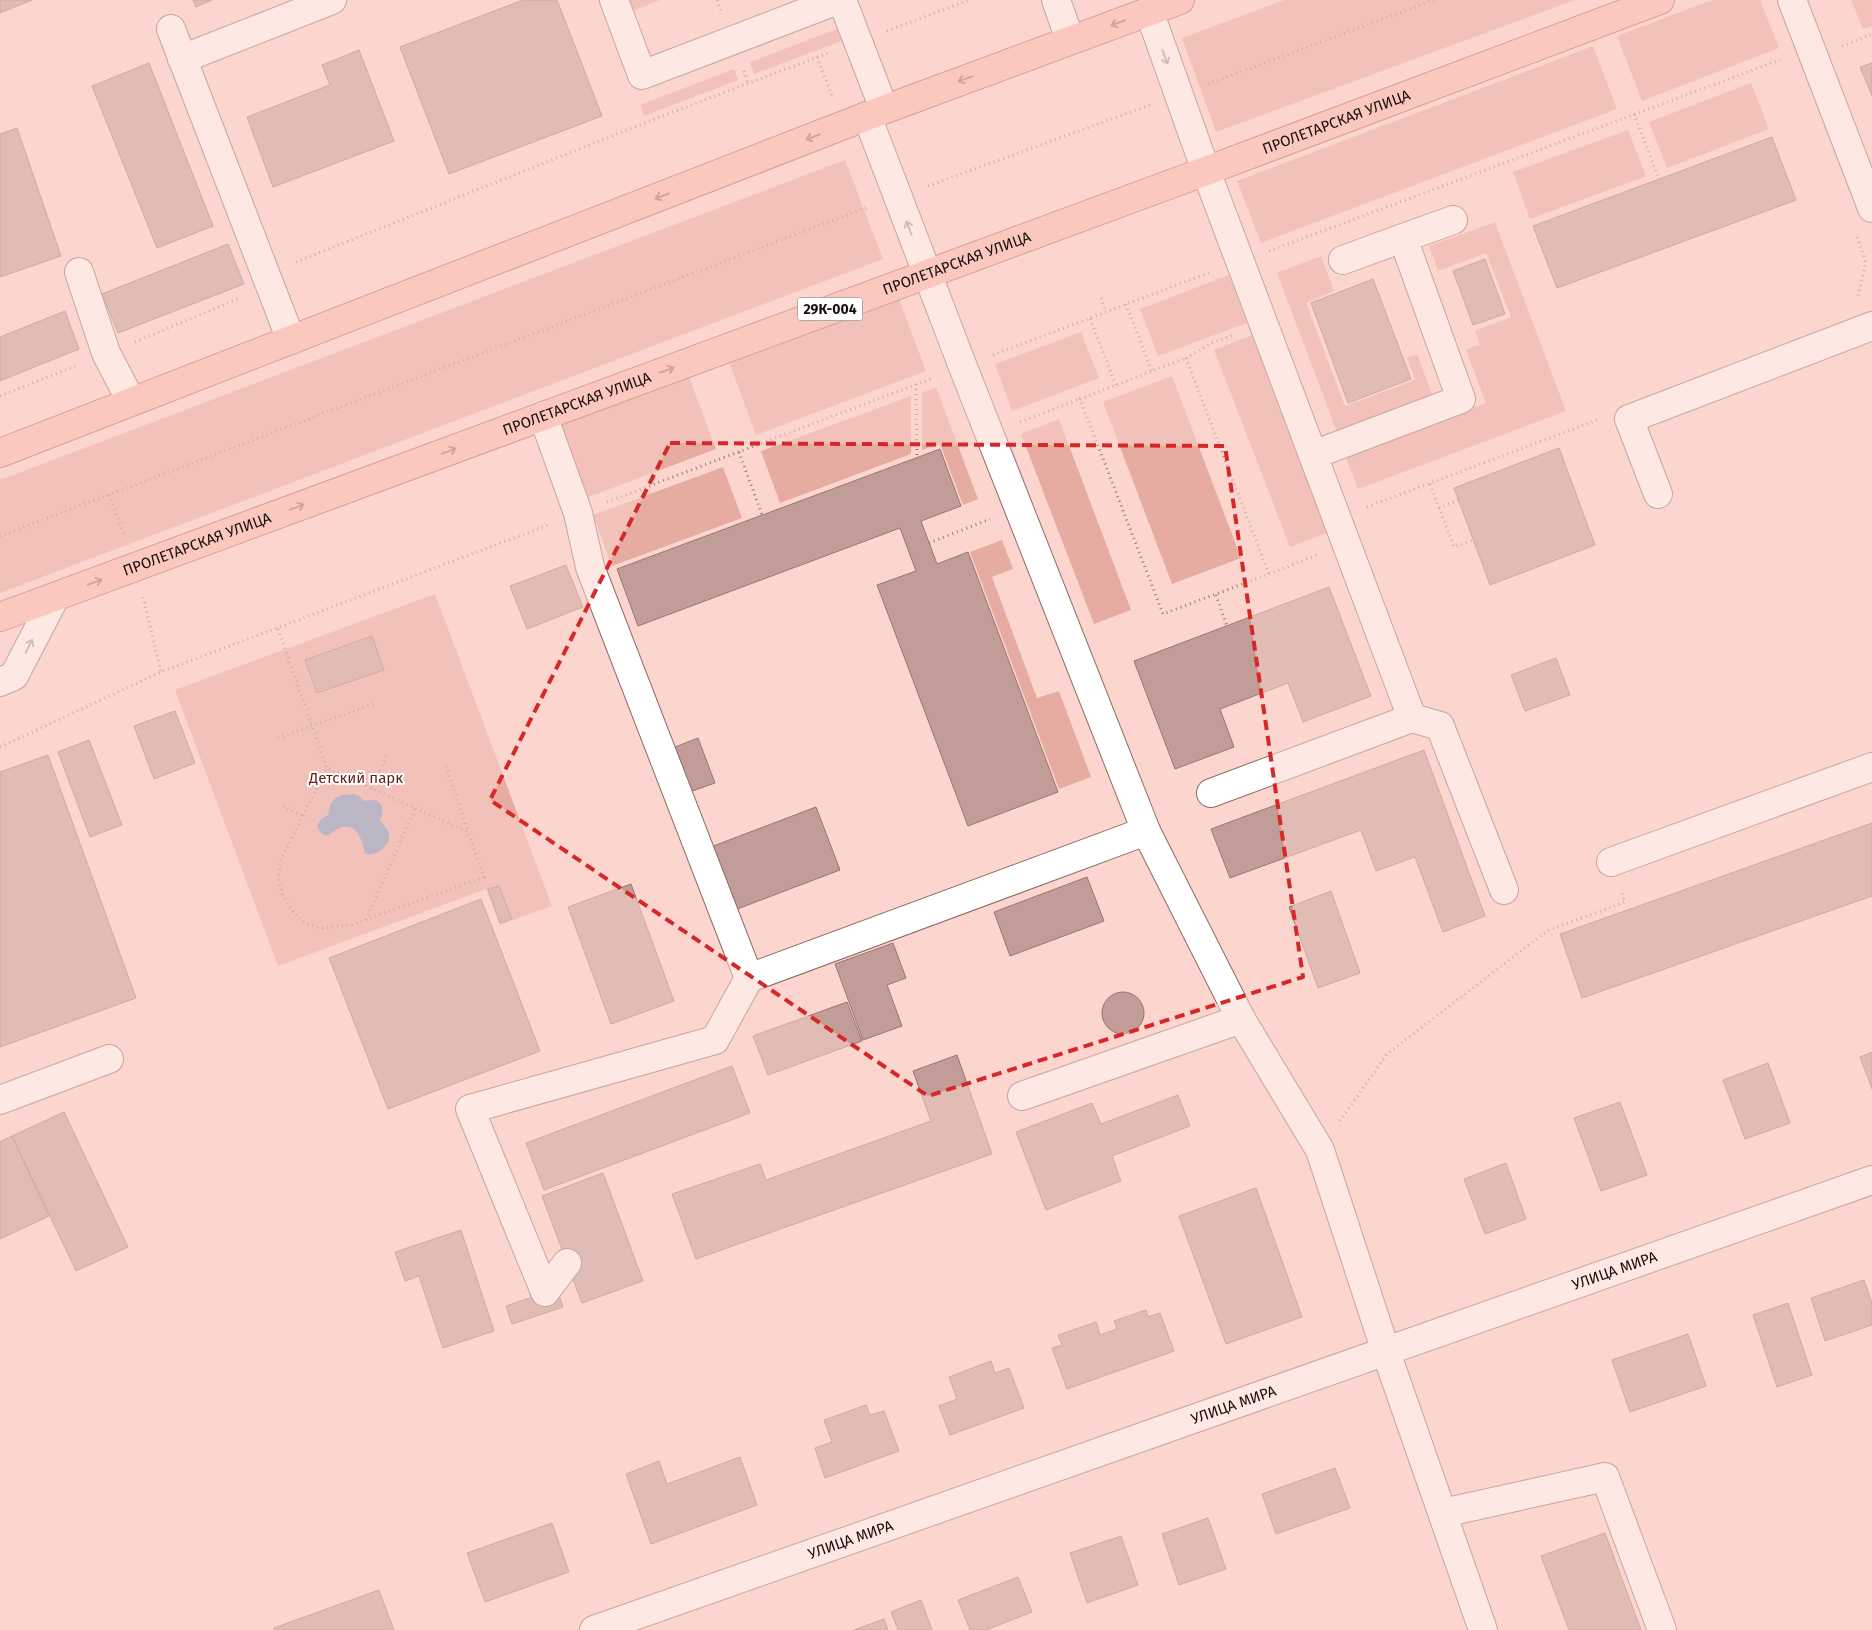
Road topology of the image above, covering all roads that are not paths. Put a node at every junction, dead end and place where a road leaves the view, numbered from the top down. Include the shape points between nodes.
1 (332, 0) edge
2 (614, 0) edge
3 (840, 0) edge
4 (1056, 0) edge
5 (1180, 0) edge
6 (1660, 0) edge
7 (1792, 0) edge
8 (1149, 11) junction
9 (171, 29) dead end
10 (1070, 40) junction
11 (182, 59) junction
12 (875, 113) junction
13 (1206, 170) junction
14 (1872, 208) edge
15 (1453, 220) dead end
16 (1402, 238) junction
17 (1343, 260) dead end
18 (79, 272) dead end
19 (926, 274) junction
20 (1872, 326) edge
21 (291, 340) junction
22 (132, 401) junction
23 (544, 416) junction
24 (0, 453) edge
25 (1313, 454) junction
26 (1658, 494) dead end
27 (55, 597) junction
28 (0, 617) edge
29 (0, 682) edge
30 (1412, 718) junction
31 (1872, 767) edge
32 (1211, 793) dead end
33 (1146, 831) junction
34 (1611, 862) road end
35 (1504, 890) dead end
36 (749, 978) junction
37 (1241, 1020) junction
38 (109, 1059) dead end
39 (1022, 1096) dead end
40 (0, 1100) edge
41 (1872, 1180) edge
42 (567, 1263) dead end
43 (1386, 1352) junction
44 (1444, 1512) junction
45 (594, 1630) edge
46 (1483, 1630) edge
47 (1662, 1630) edge

1 - 11 street
2 - 3 street via 642,75
3 - 12 street via 858,42
4 - 10 street
5 - 8 main road
6 - 13 main road, ПРОЛЕТАРСКАЯ УЛИЦА / 29К-004
7 - 14 street
8 -> 10 main road
8 -> 13 street
9 - 11 street
10 -> 12 main road
11 - 21 street
19 -> 12 street via 897,197
12 -> 21 main road
13 - 19 main road, ПРОЛЕТАРСКАЯ УЛИЦА / 29К-004
13 - 25 street
15 - 16 street
16 - 17 street
16 - 25 street via 1461,399
18 - 22 street via 106,354
23 -> 19 main road, ПРОЛЕТАРСКАЯ УЛИЦА / 29К-004
19 - 33 street
20 - 26 street via 1629,419
21 - 22 main road
22 - 24 main road
27 -> 23 main road, ПРОЛЕТАРСКАЯ УЛИЦА / 29К-004
23 - 36 street via 578,513 590,567
25 - 30 street
27 - 28 main road, ПРОЛЕТАРСКАЯ УЛИЦА / 29К-004
29 -> 27 street via 14,676
30 - 32 street
30 - 35 street via 1440,726
31 - 34 street
33 - 36 street
33 - 37 street
36 - 42 street via 715,1040 470,1109 545,1292
37 - 39 street
37 - 43 street via 1320,1150
38 - 40 street
41 - 43 street, УЛИЦА МИРА
43 - 44 street
43 - 45 street, УЛИЦА МИРА
44 - 46 street
44 - 47 street via 1605,1477

